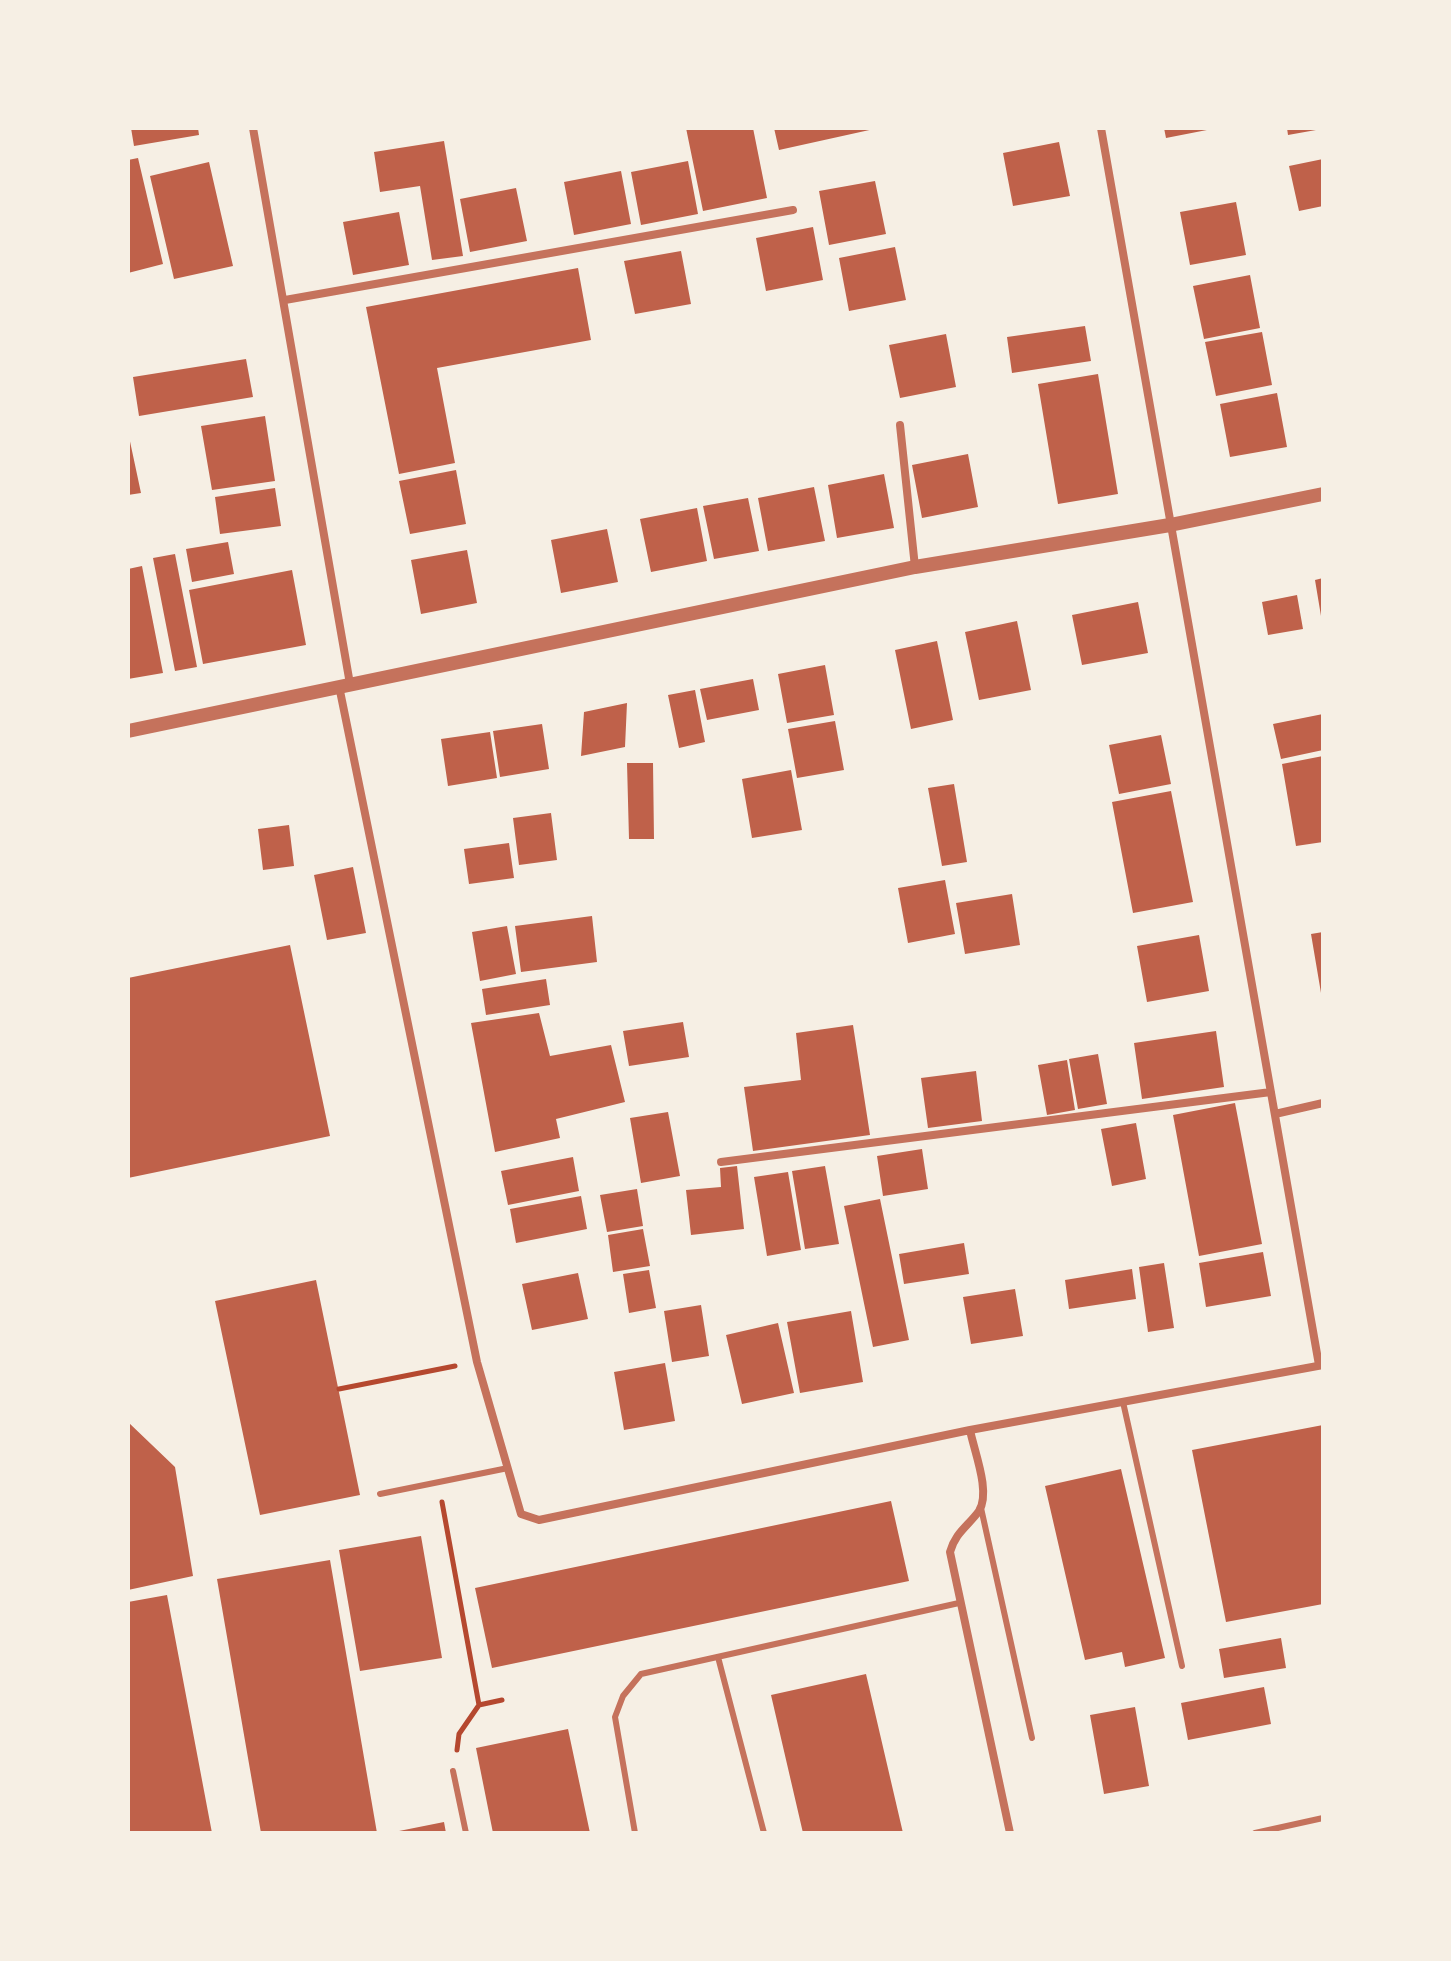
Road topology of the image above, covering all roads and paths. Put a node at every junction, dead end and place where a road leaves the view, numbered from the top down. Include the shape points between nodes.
1 (253, 128) edge
2 (1101, 128) edge
3 (793, 210) dead end
4 (285, 300) junction
5 (900, 425) dead end
6 (1323, 494) edge
7 (1170, 525) junction
8 (915, 567) junction
9 (344, 685) junction
10 (128, 731) edge
11 (1271, 1092) junction
12 (1323, 1103) edge
13 (1275, 1114) junction
14 (721, 1162) dead end
15 (477, 1362) junction
16 (1321, 1365) edge
17 (339, 1389) dead end
18 (1123, 1402) junction
19 (970, 1430) junction
20 (508, 1468) junction
21 (380, 1494) dead end
22 (455, 1497) dead end
23 (981, 1508) junction
24 (959, 1603) junction
25 (718, 1657) junction
26 (1182, 1666) dead end
27 (502, 1700) dead end
28 (479, 1705) junction
29 (1032, 1738) dead end
30 (453, 1771) joint
31 (1323, 1818) edge
32 (466, 1833) edge
33 (635, 1833) edge
34 (764, 1833) edge
35 (1010, 1833) edge
36 (1255, 1833) edge

1 - 4 street
2 - 7 street
3 - 4 street
4 - 9 street
5 - 8 street
6 - 7 street
7 - 8 street
7 - 11 street
8 - 9 street
9 - 10 street
9 - 15 street
11 - 13 street
11 - 14 street
12 - 13 street
13 - 16 street
15 - 17 path
15 - 20 street
16 - 18 street
18 - 19 street
18 - 26 lane
19 - 20 street via 539,1520 521,1514
19 - 23 street
20 - 21 lane
22 - 28 path via 441,1502
23 - 24 street via 954,1538 950,1552
23 - 29 lane
24 - 25 lane
24 - 35 street
25 - 33 lane via 641,1674 623,1696 615,1717
25 - 34 lane
27 - 28 path
28 - 30 path via 459,1734
30 - 32 lane
31 - 36 lane

